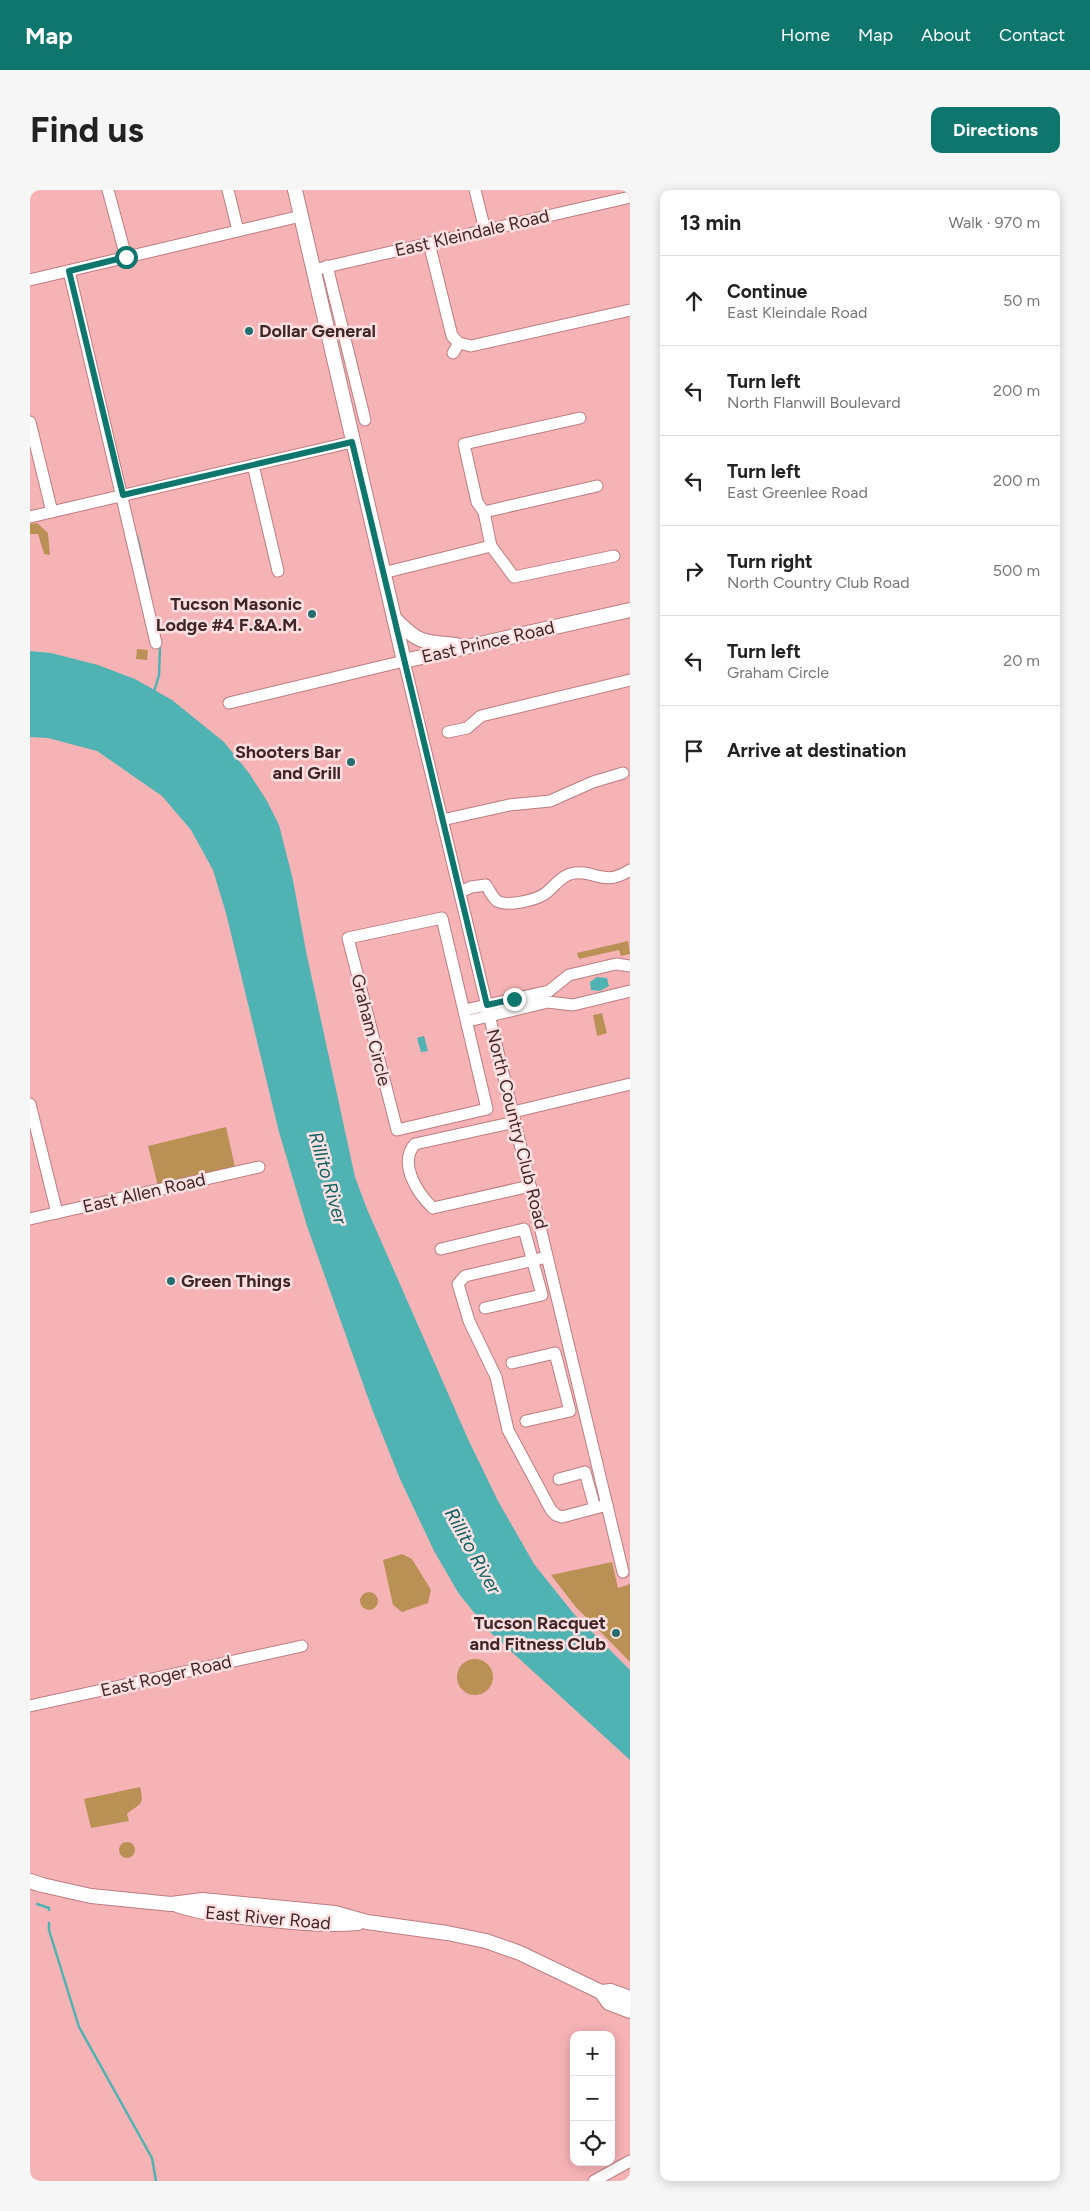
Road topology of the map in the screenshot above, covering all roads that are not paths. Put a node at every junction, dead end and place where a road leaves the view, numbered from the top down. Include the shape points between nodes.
1 (108, 190) edge
2 (228, 190) edge
3 (295, 190) edge
4 (475, 190) edge
5 (630, 197) edge
6 (301, 216) junction
7 (485, 230) junction
8 (238, 231) junction
9 (429, 243) junction
10 (126, 257) junction
11 (328, 266) junction
12 (313, 270) junction
13 (69, 271) junction
14 (30, 280) edge
15 (630, 310) edge
16 (580, 418) dead end
17 (365, 420) dead end
18 (30, 422) edge
19 (352, 442) junction
20 (253, 465) junction
21 (597, 486) dead end
22 (123, 495) junction
23 (52, 512) junction
24 (484, 512) junction
25 (30, 517) edge
26 (492, 546) junction
27 (614, 556) dead end
28 (278, 571) dead end
29 (383, 573) junction
30 (630, 610) edge
31 (393, 617) junction
32 (156, 643) dead end
33 (469, 646) junction
34 (404, 661) junction
35 (630, 680) edge
36 (229, 703) dead end
37 (448, 732) dead end
38 (622, 774) dead end
39 (442, 820) junction
40 (630, 870) edge
41 (460, 892) junction
42 (630, 966) edge
43 (630, 991) edge
44 (488, 1010) junction
45 (466, 1015) junction
46 (630, 1084) edge
47 (30, 1104) edge
48 (514, 1117) junction
49 (259, 1167) dead end
50 (530, 1186) junction
51 (56, 1213) junction
52 (30, 1219) edge
53 (441, 1249) dead end
54 (547, 1257) junction
55 (532, 1260) junction
56 (485, 1308) dead end
57 (512, 1363) dead end
58 (577, 1382) junction
59 (563, 1384) junction
60 (526, 1421) dead end
61 (558, 1479) dead end
62 (607, 1505) junction
63 (594, 1508) junction
64 (623, 1572) dead end
65 (302, 1646) dead end
66 (30, 1706) edge
67 (30, 1881) edge
68 (601, 1992) junction
69 (630, 1998) edge
70 (630, 2011) edge
71 (630, 2161) edge
72 (594, 2181) edge

1 - 10 street
2 - 8 street
3 - 6 main road, North Country Club Road
4 - 7 street
5 - 7 street, East Kleindale Road
6 - 8 street
6 - 12 main road, North Country Club Road
7 - 9 street, East Kleindale Road
8 - 10 street
9 - 11 street, East Kleindale Road
9 - 15 street via 456,348
10 - 13 street
11 - 12 street, East Kleindale Road
11 - 17 street
12 - 19 main road, North Country Club Road
13 - 14 street
13 - 22 street
16 - 24 street via 464,444 477,502
18 - 23 street
19 - 20 street
19 - 29 main road, North Country Club Road
20 - 22 street
20 - 28 street
21 - 24 street
22 - 23 street
22 - 32 street
23 - 25 street
24 - 26 street
26 - 27 street via 514,577
26 - 29 street
29 - 31 main road, North Country Club Road
30 - 33 main road, East Prince Road
31 - 33 main road via 412,636 428,642
31 - 34 main road, North Country Club Road
33 - 34 main road, East Prince Road
34 - 36 street, East Prince Road
34 - 39 street, North Country Club Road
35 - 37 street via 481,716 467,728
38 - 39 street via 550,800 509,805
39 - 41 street, North Country Club Road
40 - 41 street via 610,878 580,872 570,874 540,897 506,903 496,900 486,885
41 - 44 street, North Country Club Road
42 - 44 street via 616,964 568,975 549,991
43 - 44 street via 573,1005 548,1002
44 - 45 street
44 - 48 street, North Country Club Road
45 - 45 street, Graham Circle via 442,918 348,938 398,1130 487,1109
46 - 48 street
47 - 51 street
48 - 50 street, North Country Club Road
48 - 50 street via 416,1144 408,1153 407,1162 417,1188 433,1208
49 - 51 street, East Allen Road
50 - 54 street, North Country Club Road
51 - 52 street, East Allen Road
53 - 55 street via 524,1229
54 - 55 street
54 - 58 street, North Country Club Road
55 - 56 street via 542,1295
55 - 63 street via 465,1276 458,1284 463,1303 496,1377 506,1425 551,1510 562,1516
57 - 59 street via 555,1353
58 - 59 street
58 - 62 street, North Country Club Road
59 - 60 street via 570,1411
61 - 63 street via 585,1472
62 - 63 street
62 - 64 street, North Country Club Road
65 - 66 street, East Roger Road
67 - 68 main road, East River Road via 91,1896 171,1904 199,1913 333,1926 367,1922 448,1933 520,1953
68 - 69 main road, East River Road via 611,1991
68 - 70 main road, East River Road via 609,2002
71 - 72 street

